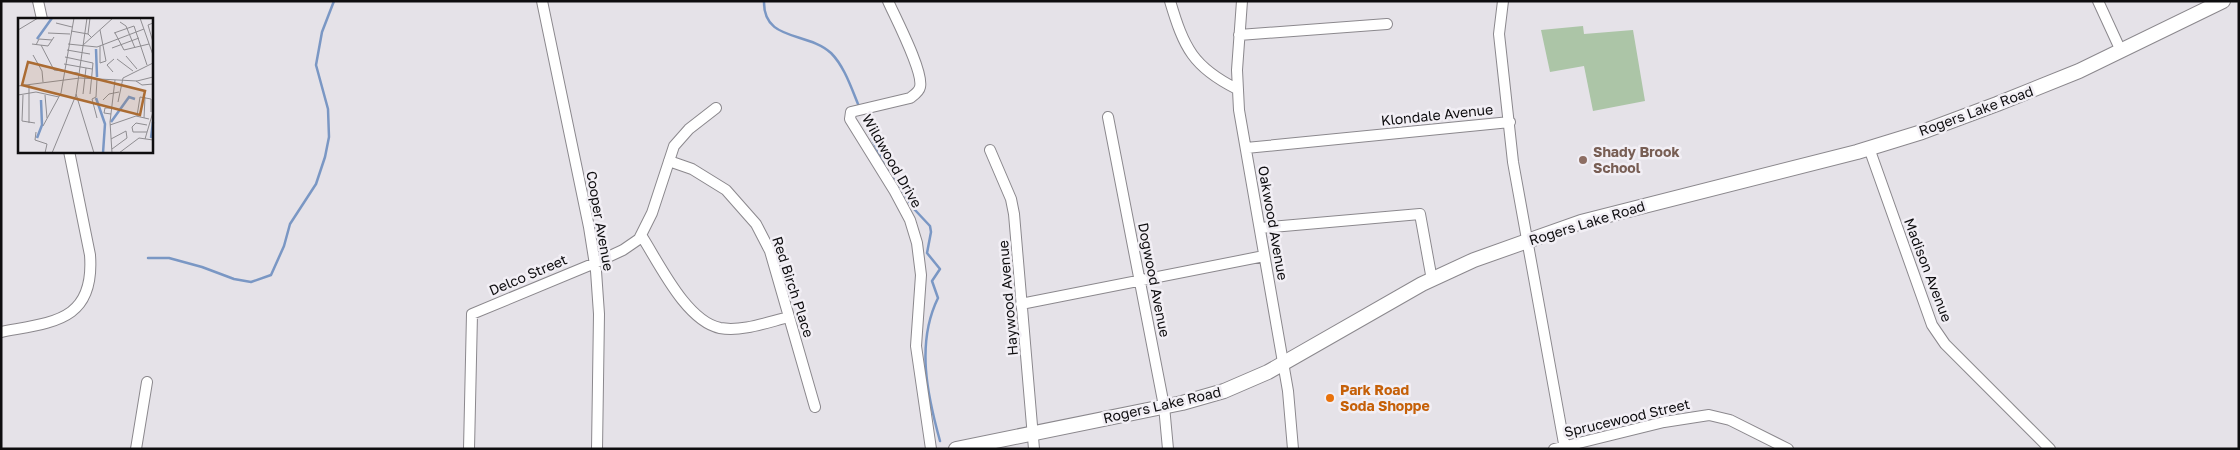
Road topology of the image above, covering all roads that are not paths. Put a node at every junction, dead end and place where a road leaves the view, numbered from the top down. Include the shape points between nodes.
1 (38, 1) edge
2 (542, 1) edge
3 (888, 1) edge
4 (1170, 1) edge
5 (1242, 1) edge
6 (1503, 1) edge
7 (2098, 1) edge
8 (2223, 1) edge
9 (42, 18) edge
10 (1387, 24) dead end
11 (1239, 35) junction
12 (2121, 51) junction
13 (1238, 89) junction
14 (716, 108) dead end
15 (1108, 116) dead end
16 (1510, 122) junction
17 (1246, 148) junction
18 (1869, 148) junction
19 (990, 150) dead end
20 (68, 152) edge
21 (669, 161) junction
22 (1260, 228) junction
23 (641, 235) junction
24 (1528, 240) junction
25 (1264, 256) junction
26 (595, 263) junction
27 (1140, 280) junction
28 (1432, 280) junction
29 (1021, 304) junction
30 (789, 317) junction
31 (1, 332) edge
32 (1283, 364) junction
33 (147, 382) dead end
34 (815, 406) dead end
35 (1164, 406) junction
36 (1033, 433) junction
37 (1561, 448) edge
38 (136, 449) edge
39 (469, 449) edge
40 (597, 449) edge
41 (931, 449) edge
42 (956, 449) edge
43 (1034, 449) edge
44 (1168, 449) edge
45 (1293, 449) edge
46 (1788, 449) edge
47 (2050, 449) edge

1 - 9 street
2 - 26 street, Cooper Avenue
3 - 41 street, Wildwood Drive via 916,63 920,87 910,98 851,112 850,119 894,190 910,220 917,243 921,275 916,346
4 - 13 street via 1186,47 1209,72
5 - 11 street, Oakwood Avenue
6 - 16 street via 1500,34
7 - 12 street
8 - 12 main road, Rogers Lake Road
10 - 11 street
11 - 13 street, Oakwood Avenue
12 - 18 main road, Rogers Lake Road via 1997,104
13 - 17 street, Oakwood Avenue
14 - 21 street via 674,146
15 - 27 street, Dogwood Avenue
16 - 17 street, Klondale Avenue
16 - 24 street, Klondale Avenue via 1513,162
17 - 22 street, Oakwood Avenue
18 - 24 main road, Rogers Lake Road via 1581,222
18 - 47 street, Madison Avenue via 1932,325 1945,344
19 - 29 street, Haywood Avenue via 1014,214
20 - 31 street via 90,255 86,292 79,305 62,318
21 - 23 street via 652,213
21 - 30 street, Red Birch Place via 692,169 726,190 756,224 770,251
22 - 25 street, Oakwood Avenue
22 - 28 street via 1420,214
23 - 26 street, Delco Street via 623,250
23 - 30 street via 686,306 701,319 720,328 741,328
24 - 28 main road, Rogers Lake Road
24 - 37 street, Klondale Avenue
25 - 27 street
25 - 32 street, Oakwood Avenue
26 - 39 street, Delco Street via 472,314
26 - 40 street, Cooper Avenue
27 - 29 street
27 - 35 street, Dogwood Avenue
28 - 32 main road, Rogers Lake Road
29 - 36 street, Haywood Avenue
30 - 34 street, Red Birch Place
32 - 35 main road, Rogers Lake Road via 1224,391
32 - 45 street, Oakwood Avenue
33 - 38 street
35 - 36 main road, Rogers Lake Road
35 - 44 street, Dogwood Avenue
36 - 42 main road, Rogers Lake Road
36 - 43 street, Haywood Avenue
37 - 46 street, Sprucewood Street via 1664,422 1709,415 1730,420

